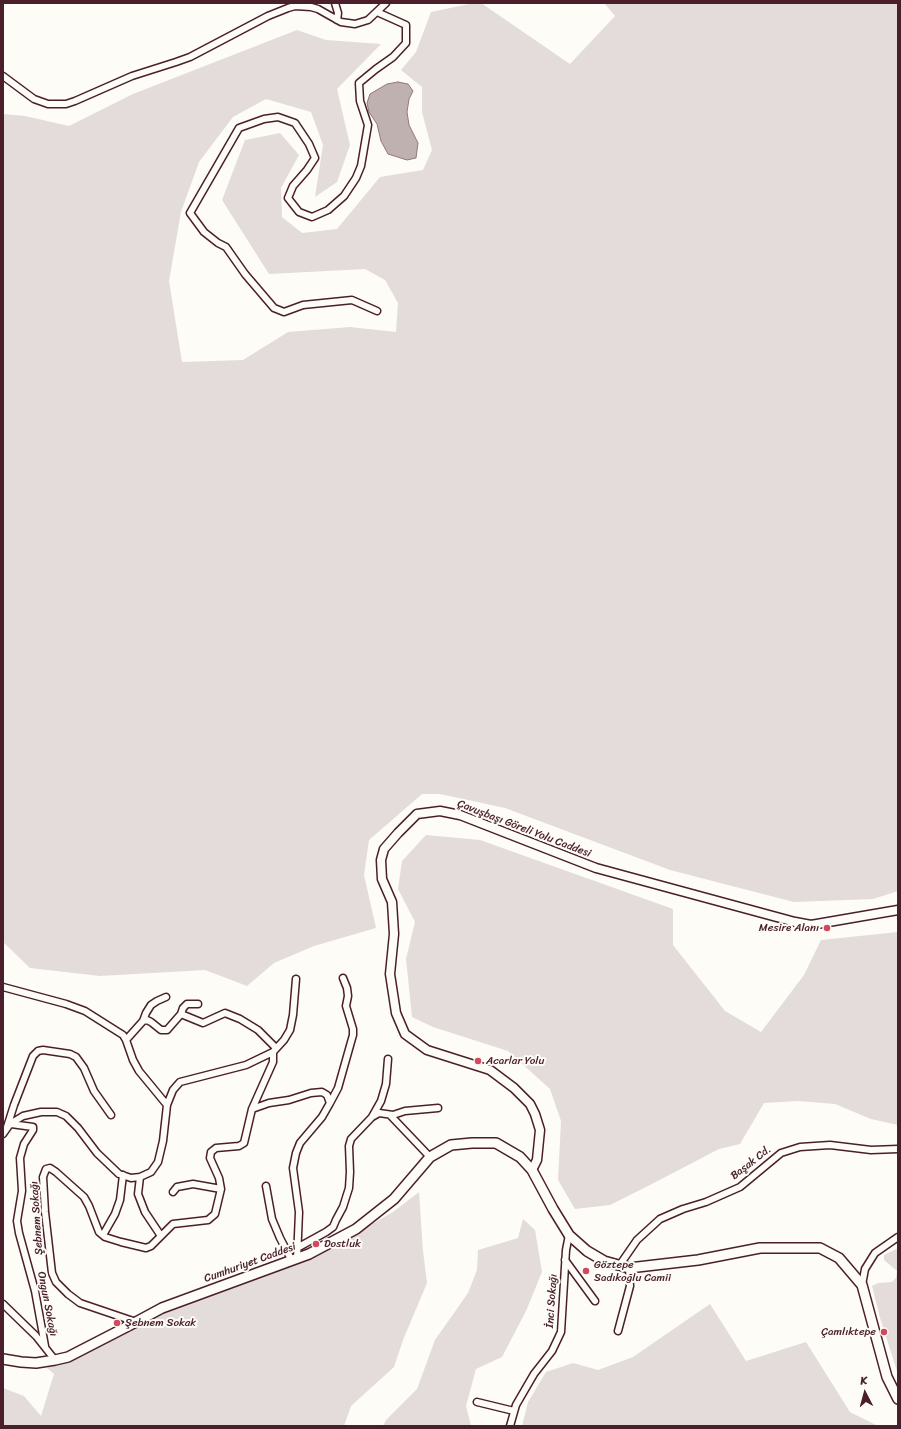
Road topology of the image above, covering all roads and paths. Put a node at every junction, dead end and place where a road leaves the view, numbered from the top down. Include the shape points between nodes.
1 (335, 3) edge
2 (386, 3) edge
3 (377, 12) junction
4 (337, 20) junction
5 (3, 76) edge
6 (9, 80) junction
7 (3, 85) edge
8 (377, 311) dead end
9 (898, 910) edge
10 (343, 978) dead end
11 (296, 979) dead end
12 (3, 986) edge
13 (166, 997) dead end
14 (198, 1004) dead end
15 (181, 1014) junction
16 (143, 1021) junction
17 (126, 1040) junction
18 (274, 1050) junction
19 (388, 1059) dead end
20 (330, 1103) junction
21 (167, 1105) junction
22 (438, 1108) dead end
23 (252, 1109) junction
24 (111, 1114) dead end
25 (390, 1115) junction
26 (372, 1117) junction
27 (7, 1129) edge
28 (898, 1149) edge
29 (430, 1157) junction
30 (532, 1170) junction
31 (123, 1176) junction
32 (140, 1178) junction
33 (266, 1186) dead end
34 (221, 1189) junction
35 (173, 1192) dead end
36 (103, 1235) junction
37 (569, 1235) junction
38 (161, 1236) junction
39 (898, 1237) edge
40 (297, 1248) junction
41 (294, 1260) junction
42 (565, 1260) junction
43 (619, 1266) junction
44 (630, 1268) junction
45 (862, 1285) junction
46 (595, 1301) dead end
47 (3, 1304) edge
48 (136, 1322) junction
49 (618, 1331) dead end
50 (44, 1346) junction
51 (3, 1359) edge
52 (55, 1360) junction
53 (898, 1399) edge
54 (477, 1402) dead end
55 (514, 1411) junction
56 (510, 1426) edge

1 - 4 street
2 - 3 street
3 - 4 street via 362,23 348,24
3 - 8 street via 406,25 406,43 393,58 359,83 360,101 368,125 361,166 344,196 328,210 312,218 299,212 288,198 315,158 295,123 278,118 264,119 239,128 190,213 204,232 226,247 274,308 284,312 303,305 352,300
4 - 6 street via 311,7 288,8 190,57 132,76 66,104 41,102
5 - 6 street
6 - 7 street
9 - 30 main road, Çavuşbaşı Göreli Yolu Caddesi via 811,925 795,922 596,868 460,815 440,811 417,814 384,849 381,860 382,879 392,902 394,934 390,974 396,1013 405,1034 427,1050 490,1070 530,1104 540,1130 538,1160
10 - 20 street via 347,988 346,1006 353,1035 338,1088
11 - 18 street via 290,1030
12 - 17 street via 85,1011
13 - 16 street via 156,1000 151,1005
14 - 15 street via 186,1004
15 - 16 street via 164,1031 147,1020
15 - 18 street via 203,1023 225,1013 258,1030
16 - 17 street
17 - 21 street via 139,1071
18 - 21 street via 246,1065 180,1082 173,1090
18 - 23 street via 272,1062
19 - 26 street via 386,1084 381,1101
20 - 23 street via 327,1095 322,1092
20 - 40 street via 300,1142 296,1153 293,1168 299,1212
21 - 32 street via 158,1162 151,1172
22 - 25 street
23 - 34 street via 244,1143 239,1146 216,1148 211,1152 210,1158
24 - 27 street via 94,1091 84,1068 76,1058 70,1054 43,1050 33,1056
25 - 26 street via 379,1114
25 - 29 street
26 - 40 street via 351,1139 349,1188 333,1226
27 - 31 street via 23,1116 41,1112 62,1114 78,1128 97,1153
27 - 50 street, Ongun Sokağı via 33,1127 20,1158 22,1191 18,1221 35,1291
28 - 43 street, Başak Cd. via 871,1150 830,1145 800,1147 781,1153 740,1186 660,1220 637,1240
29 - 30 main road, Cumhuriyet Caddesi via 451,1145 496,1142 520,1156
29 - 41 main road, Cumhuriyet Caddesi via 394,1199 356,1229
30 - 37 main road, Cumhuriyet Caddesi
31 - 32 street
31 - 36 street via 120,1200
32 - 38 street via 138,1194 145,1212
33 - 41 street via 272,1219
34 - 35 street via 193,1184 177,1187
34 - 38 street via 216,1214 208,1220 173,1224
36 - 38 street via 146,1248
36 - 48 street, Şebnem Sokağı via 99,1232 84,1198 56,1172 46,1168 43,1176 45,1212 52,1273 56,1282 80,1303
37 - 42 street, İnci Sokağı
37 - 43 main road, Cumhuriyet Caddesi via 587,1251
39 - 45 street via 874,1253 865,1269
40 - 41 street
41 - 48 main road, Cumhuriyet Caddesi via 162,1308
42 - 46 street
42 - 55 street, İnci Sokağı via 562,1332 552,1351 534,1374
43 - 44 main road, Cumhuriyet Caddesi
44 - 45 main road, Cumhuriyet Caddesi via 698,1260 760,1248 820,1248 839,1258
44 - 49 street via 630,1286
45 - 53 main road, Cumhuriyet Caddesi via 887,1377
47 - 50 street
48 - 52 main road, Cumhuriyet Caddesi via 68,1357
50 - 52 street
51 - 52 main road, Cumhuriyet Caddesi via 28,1363
54 - 55 street
55 - 56 street, İnci Sokağı

